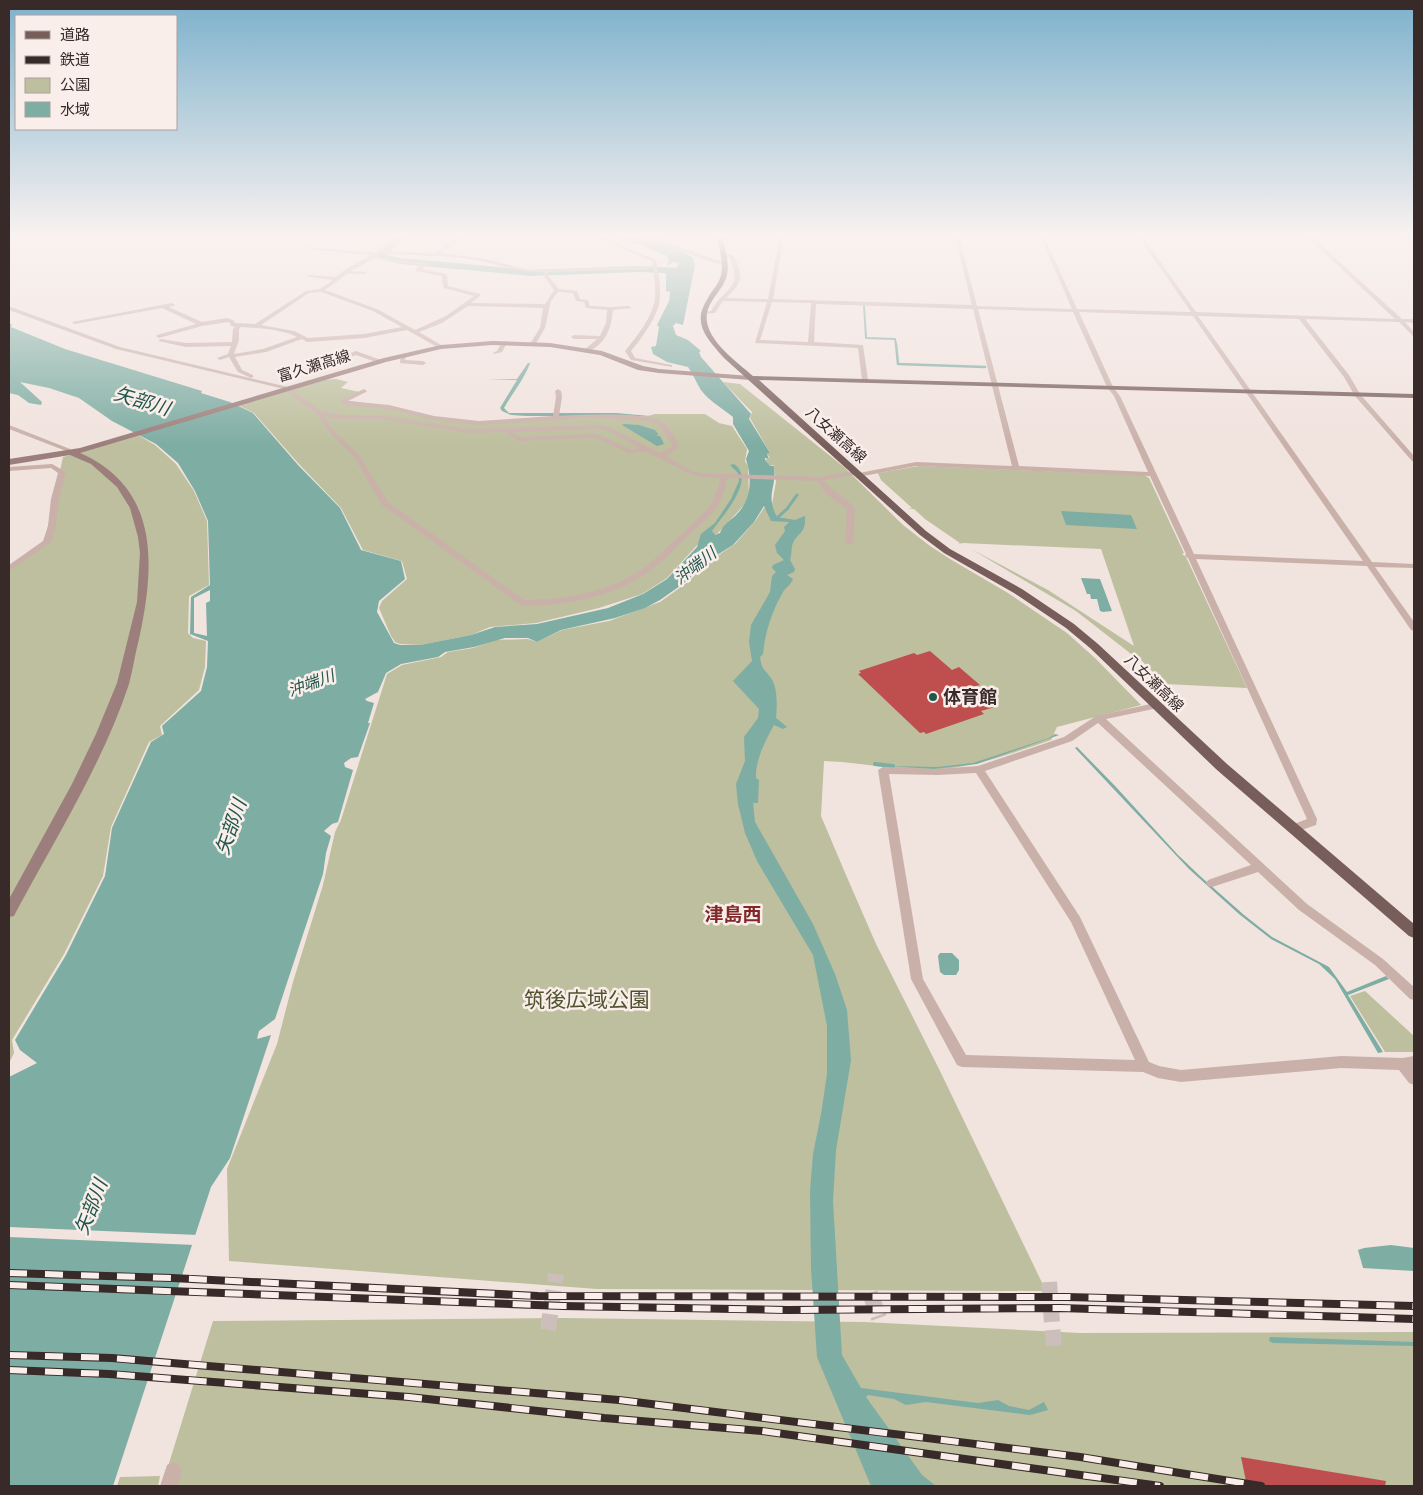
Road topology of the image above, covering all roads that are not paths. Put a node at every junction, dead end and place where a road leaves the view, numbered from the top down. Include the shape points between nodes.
1 (169, 306) edge
2 (287, 306) edge
3 (364, 306) edge
4 (467, 306) edge
5 (528, 306) edge
6 (546, 306) joint
7 (588, 306) edge
8 (655, 306) edge
9 (705, 306) edge
10 (717, 306) edge
11 (768, 306) edge
12 (814, 306) edge
13 (935, 306) edge
14 (1075, 306) edge
15 (1188, 306) edge
16 (1384, 306) edge
17 (164, 307) junction
18 (974, 307) junction
19 (9, 308) edge
20 (32, 308) dead end
21 (629, 308) dead end
22 (610, 309) junction
23 (1077, 310) junction
24 (703, 313) junction
25 (1194, 314) junction
26 (185, 317) junction
27 (1302, 318) junction
28 (176, 319) dead end
29 (38, 320) junction
30 (1401, 321) junction
31 (1414, 321) edge
32 (75, 322) dead end
33 (201, 324) junction
34 (239, 326) junction
35 (256, 326) junction
36 (408, 328) junction
37 (334, 330) dead end
38 (414, 332) junction
39 (1414, 335) edge
40 (109, 337) dead end
41 (574, 337) dead end
42 (300, 338) junction
43 (336, 338) junction
44 (603, 338) junction
45 (504, 343) junction
46 (235, 344) junction
47 (533, 344) junction
48 (811, 344) junction
49 (441, 347) junction
50 (123, 349) junction
51 (586, 351) junction
52 (496, 354) dead end
53 (231, 355) junction
54 (403, 355) junction
55 (220, 358) dead end
56 (630, 359) junction
57 (336, 360) dead end
58 (379, 361) junction
59 (423, 363) dead end
60 (670, 366) dead end
61 (750, 378) junction
62 (865, 380) junction
63 (995, 384) junction
64 (286, 388) junction
65 (1110, 388) junction
66 (276, 389) junction
67 (558, 391) dead end
68 (1248, 391) junction
69 (364, 392) dead end
70 (1357, 395) junction
71 (1414, 396) edge
72 (344, 403) junction
73 (319, 413) junction
74 (369, 418) junction
75 (556, 418) junction
76 (585, 426) junction
77 (9, 427) edge
78 (530, 429) junction
79 (507, 430) junction
80 (581, 435) junction
81 (549, 437) junction
82 (646, 449) junction
83 (73, 451) junction
84 (660, 456) junction
85 (1414, 460) edge
86 (9, 462) edge
87 (9, 468) edge
88 (1016, 468) junction
89 (857, 474) junction
90 (1152, 474) junction
91 (724, 476) junction
92 (820, 479) junction
93 (848, 543) dead end
94 (1189, 556) junction
95 (1369, 564) junction
96 (1414, 566) edge
97 (9, 569) edge
98 (1414, 628) edge
99 (1156, 706) junction
100 (1099, 718) junction
101 (979, 769) junction
102 (1293, 829) junction
103 (1259, 867) junction
104 (1212, 883) dead end
105 (9, 912) edge
106 (1414, 932) edge
107 (1414, 996) edge
108 (1409, 1063) edge
109 (1144, 1066) junction
110 (1414, 1079) edge

1 - 17 street
2 - 35 street
3 - 36 street
4 - 38 street via 443,321
5 - 6 street
6 - 47 street via 541,333
7 - 22 street
8 - 56 street via 641,335 628,351
9 - 24 main road
10 - 24 street via 713,312
11 - 48 street via 757,342
12 - 48 street
13 - 18 street
14 - 23 street
15 - 25 street
16 - 30 street
17 - 26 street
17 - 32 street
18 - 23 street
18 - 63 street
19 - 29 street
20 - 29 street
21 - 22 street
22 - 44 street via 611,319
23 - 25 street
23 - 65 street
24 - 61 main road via 708,334
25 - 27 street
25 - 68 street
26 - 28 street
26 - 33 street
27 - 30 street
27 - 70 street via 1348,376
29 - 50 street
30 - 31 street
30 - 39 street
33 - 34 street via 227,320
33 - 46 street via 160,338 186,346
34 - 35 street
34 - 46 street
35 - 42 street via 292,332
36 - 38 street
36 - 43 street via 383,334
37 - 43 street
38 - 49 street
40 - 50 street
41 - 44 street
42 - 43 street
42 - 53 street via 264,351
44 - 51 street
45 - 47 main road, 富久瀬高線
45 - 49 main road, 富久瀬高線
45 - 52 street
46 - 53 street
47 - 51 main road, 富久瀬高線
48 - 62 street via 861,346
49 - 54 main road, 富久瀬高線
50 - 66 street
51 - 56 main road, 富久瀬高線
53 - 55 street
53 - 66 street via 240,371
54 - 58 main road, 富久瀬高線
54 - 59 street via 402,362
56 - 60 street
56 - 61 main road, 富久瀬高線 via 659,371
57 - 58 street via 356,353
58 - 64 main road, 富久瀬高線
61 - 62 main road, 八女瀬高線
61 - 89 main road, 八女瀬高線
62 - 63 main road, 八女瀬高線
63 - 65 main road, 八女瀬高線
63 - 88 street
64 - 66 main road, 富久瀬高線
64 - 73 street
65 - 68 main road, 八女瀬高線
65 - 90 street
66 - 83 main road, 富久瀬高線
67 - 75 street via 560,398
68 - 70 main road, 八女瀬高線
68 - 95 street
69 - 72 street
70 - 71 main road, 八女瀬高線
70 - 85 street
72 - 74 street via 344,406 370,411
72 - 75 street via 389,407 434,418 479,423
73 - 74 street
73 - 91 street via 333,433 357,456 385,503 522,603 588,596 639,574 711,511 722,492
74 - 79 street via 451,430
75 - 84 street via 638,418 659,422 675,444 675,448
76 - 78 street
76 - 80 street
76 - 82 street via 608,429
77 - 83 street
78 - 79 street
78 - 81 street
79 - 81 street via 518,439
80 - 81 street
80 - 82 street via 604,437 631,452
82 - 84 street
83 - 86 main road, 富久瀬高線
83 - 105 main road via 107,472 135,508 144,537 142,602 122,684 102,734
84 - 91 street via 690,472
87 - 97 street via 52,466 62,472 47,542
88 - 89 street via 916,464
88 - 90 street
89 - 92 street
89 - 99 main road, 八女瀬高線 via 948,551 1018,591 1070,626
90 - 94 street
91 - 92 street
92 - 93 street via 828,491 851,509
94 - 95 street
94 - 102 street via 1312,819 1312,822
95 - 96 street
95 - 98 street
99 - 100 street
99 - 102 main road, 八女瀬高線
100 - 101 street via 1068,739
100 - 103 street
101 - 109 street via 1076,920
101 - 109 street via 937,772 883,770 917,979 962,1061
102 - 106 main road, 八女瀬高線
103 - 104 street
103 - 107 street via 1303,906 1379,962
108 - 109 street via 1341,1062 1181,1076
108 - 110 street

